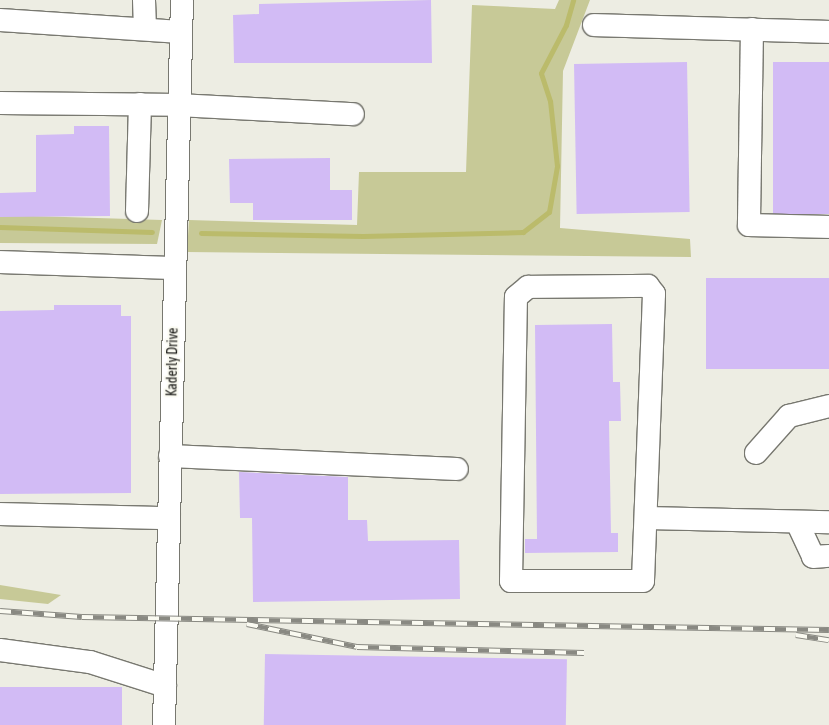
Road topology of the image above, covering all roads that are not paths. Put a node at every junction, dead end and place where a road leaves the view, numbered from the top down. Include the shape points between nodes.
1 (144, 0) edge
2 (182, 0) edge
3 (0, 20) edge
4 (594, 25) dead end
5 (145, 29) junction
6 (752, 29) junction
7 (181, 32) junction
8 (829, 32) edge
9 (140, 104) junction
10 (179, 105) junction
11 (2, 106) edge
12 (352, 114) dead end
13 (137, 211) dead end
14 (829, 227) edge
15 (0, 262) edge
16 (175, 268) junction
17 (829, 406) edge
18 (756, 453) dead end
19 (170, 456) junction
20 (457, 469) dead end
21 (0, 514) edge
22 (169, 518) junction
23 (647, 518) junction
24 (797, 522) junction
25 (829, 522) edge
26 (829, 556) edge
27 (0, 650) edge
28 (165, 686) junction
29 (164, 725) edge

1 - 5 street
2 - 7 street, Kaderly Drive
3 - 5 street
4 - 6 street
5 - 7 street
6 - 8 street
6 - 14 street via 749,225
7 - 10 street, Kaderly Drive
9 - 10 street
9 - 11 street
9 - 13 street
10 - 12 street
10 - 16 street, Kaderly Drive
15 - 16 street
16 - 19 street, Kaderly Drive
17 - 18 street via 789,416
19 - 20 street
19 - 22 street, Kaderly Drive
21 - 22 street
22 - 28 street, Kaderly Drive
23 - 23 street via 654,294 648,286 528,287 516,297 511,581 643,581
23 - 24 street
24 - 25 street
24 - 26 street via 812,557
27 - 28 street via 90,662
28 - 29 street, Kaderly Drive

